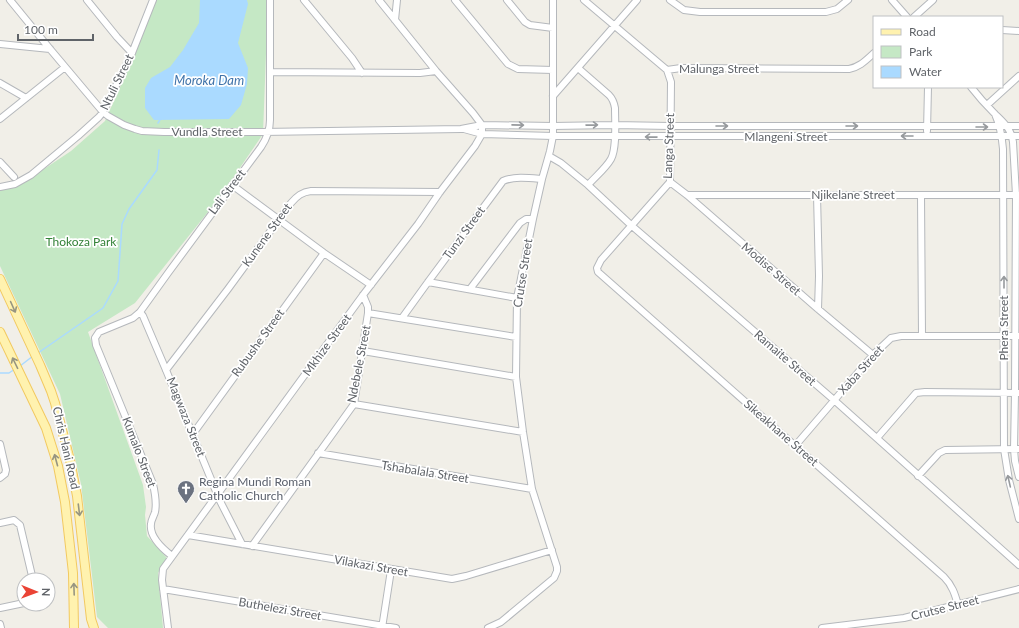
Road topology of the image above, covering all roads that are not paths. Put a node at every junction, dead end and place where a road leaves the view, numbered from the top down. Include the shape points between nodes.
1 (10, 0) edge
2 (87, 0) edge
3 (153, 0) edge
4 (270, 0) edge
5 (304, 0) edge
6 (379, 0) edge
7 (397, 0) edge
8 (455, 0) edge
9 (507, 0) edge
10 (553, 0) edge
11 (584, 0) edge
12 (637, 0) edge
13 (670, 0) edge
14 (848, 0) edge
15 (892, 0) edge
16 (933, 0) edge
17 (906, 16) edge
18 (915, 16) edge
19 (395, 20) junction
20 (615, 26) junction
21 (553, 28) junction
22 (1003, 30) edge
23 (1019, 30) edge
24 (0, 44) edge
25 (50, 49) junction
26 (132, 53) junction
27 (873, 54) edge
28 (65, 67) junction
29 (578, 68) junction
30 (553, 70) junction
31 (666, 70) junction
32 (436, 71) junction
33 (271, 72) junction
34 (362, 72) junction
35 (1019, 76) edge
36 (0, 83) edge
37 (928, 88) edge
38 (972, 88) edge
39 (553, 96) junction
40 (26, 98) junction
41 (987, 105) junction
42 (103, 112) junction
43 (995, 114) junction
44 (0, 119) edge
45 (482, 125) junction
46 (614, 125) junction
47 (553, 126) junction
48 (670, 126) junction
49 (927, 126) junction
50 (1019, 126) edge
51 (1000, 127) junction
52 (1008, 127) junction
53 (461, 129) junction
54 (269, 132) junction
55 (482, 134) junction
56 (553, 136) junction
57 (615, 136) junction
58 (927, 136) junction
59 (1002, 136) junction
60 (1016, 136) edge
61 (670, 137) junction
62 (549, 156) junction
63 (0, 162) edge
64 (14, 177) dead end
65 (542, 179) junction
66 (670, 182) junction
67 (232, 185) junction
68 (588, 185) junction
69 (0, 187) edge
70 (440, 192) junction
71 (687, 195) junction
72 (817, 195) junction
73 (921, 195) junction
74 (1004, 195) junction
75 (1017, 195) edge
76 (533, 219) junction
77 (279, 220) junction
78 (632, 226) junction
79 (324, 253) junction
80 (597, 268) joint
81 (0, 279) edge
82 (428, 282) junction
83 (371, 285) junction
84 (470, 290) junction
85 (363, 295) junction
86 (517, 298) junction
87 (818, 310) junction
88 (140, 312) junction
89 (368, 313) junction
90 (402, 318) junction
91 (0, 332) edge
92 (922, 336) junction
93 (1004, 336) junction
94 (1017, 336) edge
95 (516, 337) junction
96 (95, 341) joint
97 (363, 351) junction
98 (873, 355) junction
99 (166, 370) junction
100 (516, 377) junction
101 (1017, 392) edge
102 (1004, 393) junction
103 (834, 400) junction
104 (354, 404) junction
105 (523, 432) junction
106 (192, 434) junction
107 (877, 438) junction
108 (0, 444) edge
109 (795, 446) junction
110 (1004, 449) junction
111 (1017, 449) edge
112 (318, 454) junction
113 (918, 476) junction
114 (1019, 477) edge
115 (0, 478) edge
116 (532, 489) junction
117 (218, 494) junction
118 (1019, 519) edge
119 (0, 523) edge
120 (188, 535) junction
121 (242, 544) junction
122 (252, 546) junction
123 (552, 550) junction
124 (172, 556) junction
125 (1019, 565) edge
126 (391, 570) junction
127 (31, 572) edge
128 (164, 589) junction
129 (1019, 590) edge
130 (16, 605) edge
131 (958, 605) junction
132 (0, 608) edge
133 (90, 608) junction
134 (0, 624) edge
135 (500, 625) edge
136 (382, 627) edge
137 (1, 628) edge
138 (74, 628) edge
139 (94, 628) edge
140 (99, 628) edge
141 (168, 628) edge
142 (396, 628) edge
143 (488, 628) edge
144 (822, 628) edge

1 - 25 street, Vundla Street
2 - 26 street
3 - 26 street, Ntuli Street
4 - 33 street, Lali Street
5 - 34 street
6 - 19 street
7 - 19 street
8 - 30 street via 508,64 518,69
9 - 21 street via 530,26
10 - 21 street, Crutse Street
11 - 20 street, Malunga Street
12 - 20 street
13 - 14 street via 691,12 779,12 832,11
15 - 17 street
16 - 18 street
19 - 32 street
20 - 29 street
20 - 31 street, Malunga Street
21 - 30 street, Crutse Street
22 - 23 street
24 - 25 street
25 - 28 street, Vundla Street
26 - 42 street, Ntuli Street
27 - 31 street, Malunga Street via 860,66 849,69
28 - 40 street
28 - 42 street, Vundla Street
29 - 39 street
29 - 46 street via 612,98 615,108
30 - 39 street, Crutse Street
31 - 48 street, Langa Street via 671,82
32 - 34 street
32 - 45 street
33 - 34 street
33 - 54 street, Lali Street
35 - 41 street
36 - 40 street
37 - 49 street
38 - 41 street
39 - 47 street, Crutse Street
40 - 44 street
41 - 43 street
42 - 54 street, Vundla Street via 124,125 142,130
42 - 69 street, Ntuli Street via 30,175 15,184
43 - 51 street, Phera Street
43 - 52 street
45 -> 47 street, Vundla Street
45 - 53 street, Vundla Street
45 - 55 street
47 -> 46 street, Mlangeni Street
46 - 48 street, Mlangeni Street
46 - 57 street
47 - 56 street, Crutse Street
48 -> 49 street, Mlangeni Street
48 - 61 street, Langa Street
49 -> 51 street, Mlangeni Street
49 - 58 street
50 - 52 street, Mlangeni Street
51 - 52 street, Mlangeni Street
51 - 59 street, Phera Street
52 - 60 street
53 - 54 street, Vundla Street
53 - 55 street, Vundla Street
54 - 67 street, Lali Street via 261,147
55 - 56 street, Vundla Street
55 - 70 street, Mkhize Street
56 - 57 street, Mlangeni Street
56 - 62 street, Crutse Street
61 -> 57 street, Mlangeni Street
57 - 68 street via 612,158
58 - 59 street, Mlangeni Street
58 -> 61 street, Mlangeni Street
59 - 60 street, Mlangeni Street
59 - 74 street, Phera Street
60 - 75 street, Phera Street via 1014,148
61 - 66 street, Langa Street
62 - 65 street, Crutse Street
62 - 68 street, Ramaite Street via 562,163
63 - 64 street
65 - 76 street, Crutse Street
65 - 82 street, Tunzi Street via 513,178 503,181
66 - 71 street, Modise Street
66 - 78 street, Langa Street
67 - 77 street
67 - 88 street, Lali Street
68 - 78 street, Ramaite Street
70 - 77 street, Kunene Street via 305,192 295,198
70 - 83 street, Mkhize Street
71 - 72 street, Njikelane Street
71 - 87 street, Modise Street
72 - 73 street, Njikelane Street
72 - 87 street
73 - 74 street, Njikelane Street
73 - 92 street
74 - 75 street, Njikelane Street
93 -> 74 street, Phera Street
75 - 94 street, Phera Street
76 - 84 street via 526,219 520,223
76 - 86 street, Crutse Street
77 - 79 street
77 - 99 street, Kunene Street
78 - 80 street, Langa Street via 601,260
78 - 103 street, Ramaite Street
79 - 83 street
79 - 106 street, Rubushe Street
80 - 109 street, Sikeakhane Street via 601,275
81 -> 133 main road, Chris Hani Road via 40,364 55,403 77,496
82 - 84 street
82 - 90 street, Tunzi Street
83 - 85 street, Mkhize Street
84 - 86 street
85 - 89 street, Ndebele Street
85 - 117 street, Mkhize Street
86 - 95 street, Crutse Street
87 - 98 street, Modise Street
88 - 96 street, Lali Street via 133,318 99,332
88 - 99 street, Magwaza Street
89 - 90 street
89 - 97 street, Ndebele Street
90 - 95 street
138 -> 91 main road, Chris Hani Road via 73,572 57,461 46,428
92 - 93 street, Xaba Street
92 - 98 street, Xaba Street via 891,338
93 - 94 street, Xaba Street
93 - 102 street, Phera Street
94 - 101 street, Phera Street
95 - 100 street, Crutse Street
96 - 124 street, Kumalo Street via 153,484 155,512 151,523 152,533 160,546
97 - 100 street
97 - 104 street, Ndebele Street
98 - 103 street, Xaba Street
99 - 106 street, Magwaza Street
100 - 105 street, Crutse Street
101 - 102 street
101 - 111 street, Phera Street
102 - 107 street via 916,393
102 - 110 street, Phera Street
103 - 107 street, Ramaite Street
103 - 109 street, Xaba Street
104 - 105 street
104 - 112 street, Ndebele Street
105 - 116 street, Crutse Street
106 - 117 street, Magwaza Street
107 - 113 street, Ramaite Street
108 - 115 street via 6,470
109 - 131 street, Sikeakhane Street via 948,581 954,590
110 - 111 street
110 - 113 street via 945,450 939,453
118 -> 110 street, Phera Street
111 - 114 street, Phera Street via 1015,461
112 - 116 street, Tshabalala Street
112 - 122 street, Ndebele Street
113 - 125 street, Ramaite Street
116 - 123 street, Crutse Street
117 - 120 street, Mkhize Street
117 - 121 street, Magwaza Street
119 - 127 street via 14,520 20,524
120 - 121 street, Vilakazi Street
120 - 124 street, Mkhize Street
121 - 122 street, Vilakazi Street
122 - 126 street, Vilakazi Street
123 - 126 street, Vilakazi Street via 452,580
123 - 135 street, Crutse Street via 557,567 554,578
124 - 128 street via 163,570
126 - 136 street
128 - 136 street, Buthelezi Street
128 - 141 street
129 - 131 street, Crutse Street
130 - 132 street
131 - 144 street, Crutse Street via 904,618
133 - 139 main road, Chris Hani Road
133 - 140 main road
134 - 137 street
135 - 143 street
136 - 142 street, Buthelezi Street

